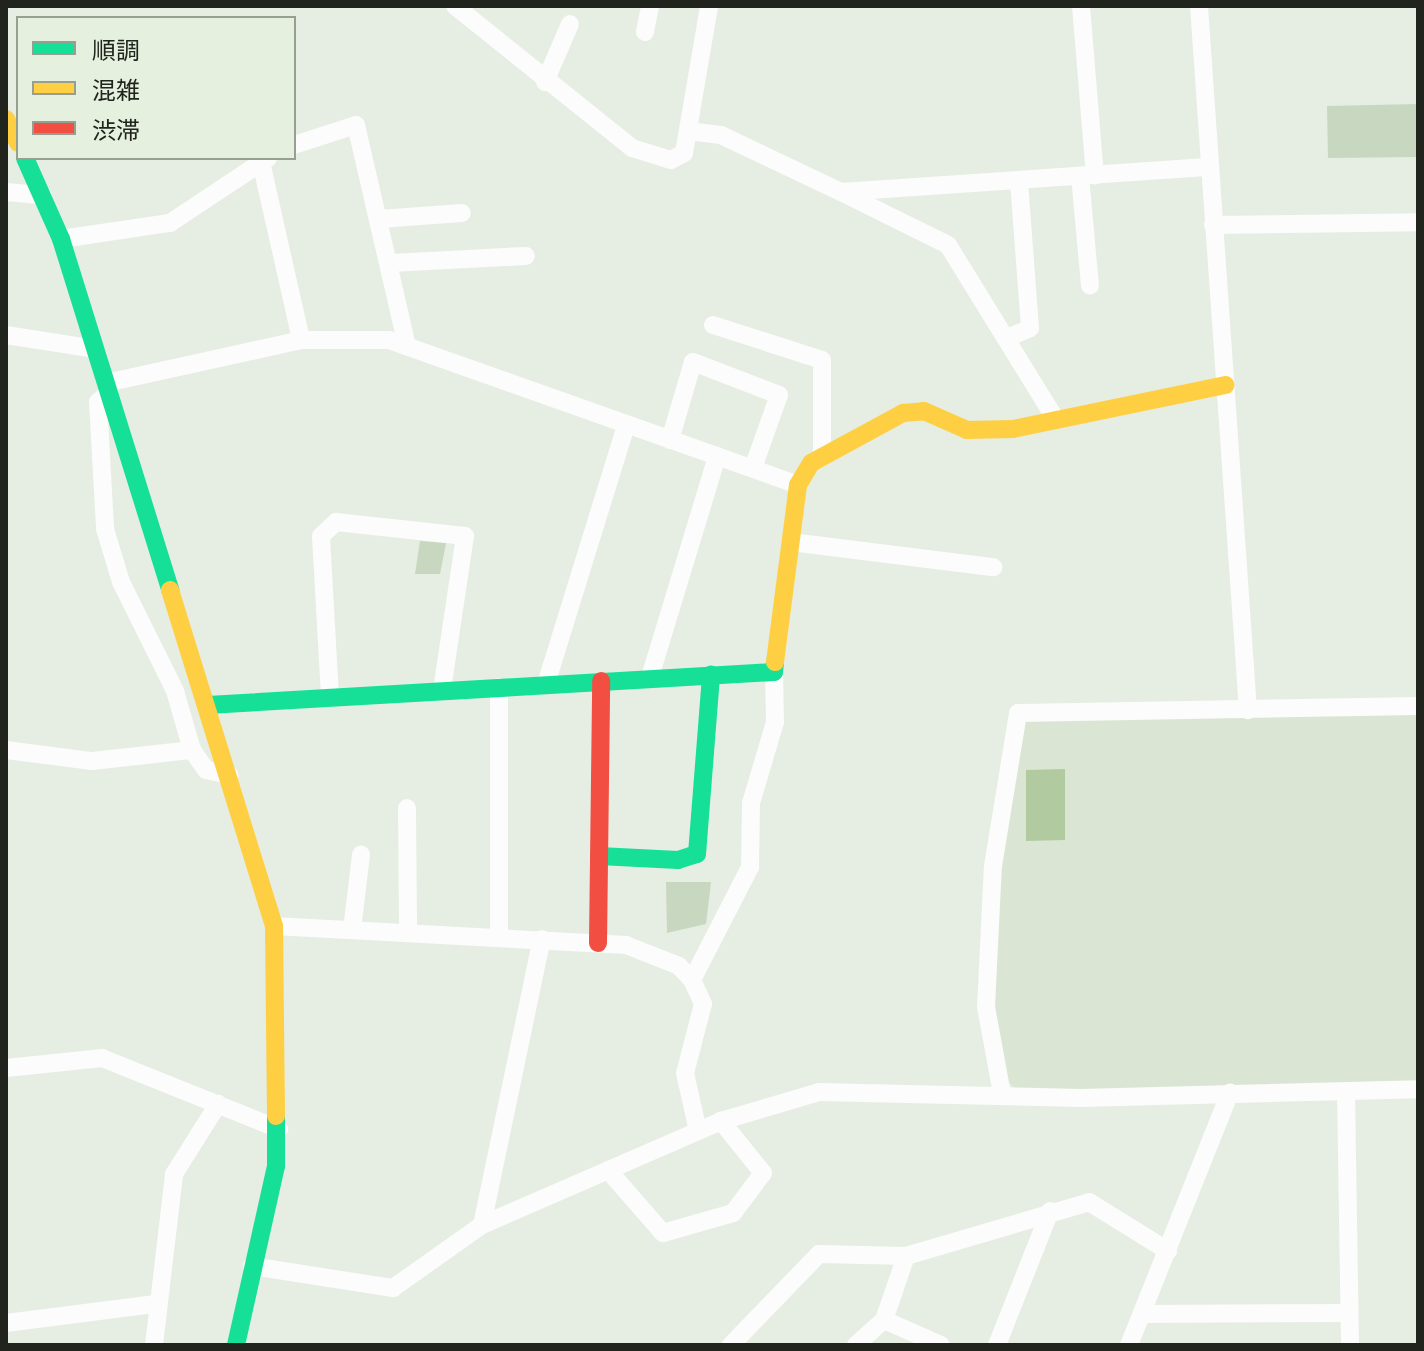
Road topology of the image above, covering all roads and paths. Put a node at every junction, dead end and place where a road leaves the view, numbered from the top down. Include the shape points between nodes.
1 (455, 6) edge
2 (650, 6) edge
3 (709, 6) edge
4 (1081, 6) edge
5 (1199, 6) edge
6 (570, 24) dead end
7 (645, 32) dead end
8 (545, 82) junction
9 (6, 119) edge
10 (688, 131) junction
11 (16, 139) edge
12 (296, 144) edge
13 (26, 160) edge
14 (264, 160) edge
15 (1210, 167) junction
16 (1087, 175) junction
17 (1019, 180) junction
18 (6, 192) edge
19 (841, 192) junction
20 (43, 195) junction
21 (462, 213) dead end
22 (379, 219) junction
23 (1418, 222) edge
24 (1213, 225) junction
25 (61, 239) junction
26 (526, 256) dead end
27 (391, 263) junction
28 (1090, 286) dead end
29 (713, 325) dead end
30 (6, 335) edge
31 (1007, 338) junction
32 (301, 340) junction
33 (407, 346) junction
34 (95, 349) junction
35 (1225, 385) junction
36 (108, 388) junction
37 (1055, 418) junction
38 (626, 425) junction
39 (670, 440) junction
40 (717, 456) junction
41 (822, 457) junction
42 (753, 468) junction
43 (798, 485) junction
44 (791, 542) junction
45 (993, 567) dead end
46 (774, 672) junction
47 (711, 675) junction
48 (650, 677) junction
49 (601, 681) junction
50 (546, 684) junction
51 (499, 687) junction
52 (442, 690) junction
53 (330, 697) junction
54 (208, 705) junction
55 (1418, 706) edge
56 (1248, 710) junction
57 (6, 750) edge
58 (192, 750) junction
59 (229, 775) junction
60 (407, 808) dead end
61 (361, 855) dead end
62 (599, 856) junction
63 (274, 926) junction
64 (352, 930) junction
65 (408, 933) junction
66 (499, 937) junction
67 (542, 939) junction
68 (598, 943) junction
69 (692, 980) junction
70 (6, 1068) edge
71 (1418, 1089) edge
72 (1346, 1091) junction
73 (1230, 1092) junction
74 (1002, 1094) junction
75 (218, 1104) junction
76 (721, 1121) junction
77 (279, 1129) junction
78 (698, 1131) junction
79 (608, 1170) junction
80 (1050, 1211) junction
81 (482, 1225) junction
82 (1168, 1251) junction
83 (906, 1256) junction
84 (252, 1266) junction
85 (154, 1304) junction
86 (1349, 1313) junction
87 (1142, 1314) junction
88 (884, 1320) junction
89 (6, 1323) edge
90 (154, 1345) edge
91 (236, 1345) edge
92 (731, 1345) edge
93 (856, 1345) edge
94 (941, 1345) edge
95 (997, 1345) edge
96 (1129, 1345) edge
97 (1350, 1345) edge

1 - 8 street
2 - 7 street
3 - 10 street
4 - 16 street
5 - 15 street
6 - 8 street
8 - 10 street via 632,148 671,160 684,153
9 - 11 street
10 - 19 street via 721,135
12 - 22 street via 356,125
13 - 20 street
14 - 25 street via 170,223
14 - 32 street
15 - 16 street
15 - 24 street
16 - 17 street
16 - 28 street
17 - 19 street
17 - 31 street via 1030,328
18 - 20 street
19 - 31 street via 948,245
20 - 25 street
21 - 22 street
22 - 27 street
23 - 24 street
24 - 35 street
25 - 34 street
26 - 27 street
27 - 33 street
29 - 41 street via 822,360
30 - 34 street
31 - 37 street
32 - 33 street
32 - 36 street
33 - 38 street
34 - 36 street
35 - 37 street
35 - 56 street
36 - 54 street
36 - 58 street via 98,402 105,529
37 - 41 street via 1013,429 967,430 924,411 903,413
38 - 39 street
38 - 50 street
39 - 40 street
39 - 42 street via 693,362 779,395
40 - 42 street
40 - 48 street
41 - 43 street
42 - 43 street
43 - 44 street
44 - 45 street
44 - 46 street
46 - 47 street
46 - 69 street via 775,722 751,803 750,867
47 - 48 street
47 - 62 street via 697,854 678,860
48 - 49 street
49 - 50 street
49 - 62 street
50 - 51 street
51 - 52 street
51 - 66 street
52 - 53 street
52 - 53 street via 465,536 336,522 321,536
53 - 54 street
54 - 59 street
55 - 56 street
56 - 74 street via 1018,713 993,866 986,1007
57 - 58 street via 92,761
58 - 59 street via 206,770
59 - 63 street
60 - 65 street
61 - 64 street
62 - 68 street
63 - 64 street
63 - 77 street
64 - 65 street
65 - 66 street
66 - 67 street
67 - 68 street
67 - 81 street
68 - 69 street via 651,951
69 - 78 street via 703,1004 685,1073
70 - 75 street via 102,1058
71 - 72 street
72 - 73 street
72 - 86 street
73 - 74 street
73 - 82 street
74 - 76 street via 819,1092
75 - 77 street
75 - 85 street via 174,1174
76 - 78 street
76 - 79 street via 763,1173 733,1213 663,1233
77 - 84 street
78 - 79 street
79 - 81 street
80 - 82 street via 1089,1202
80 - 83 street via 989,1236
80 - 95 street
81 - 84 street via 393,1288
82 - 87 street
83 - 88 street
83 - 92 street via 819,1254
84 - 91 street
85 - 89 street
85 - 90 street
86 - 87 street
86 - 97 street
87 - 96 street
88 - 93 street
88 - 94 street

